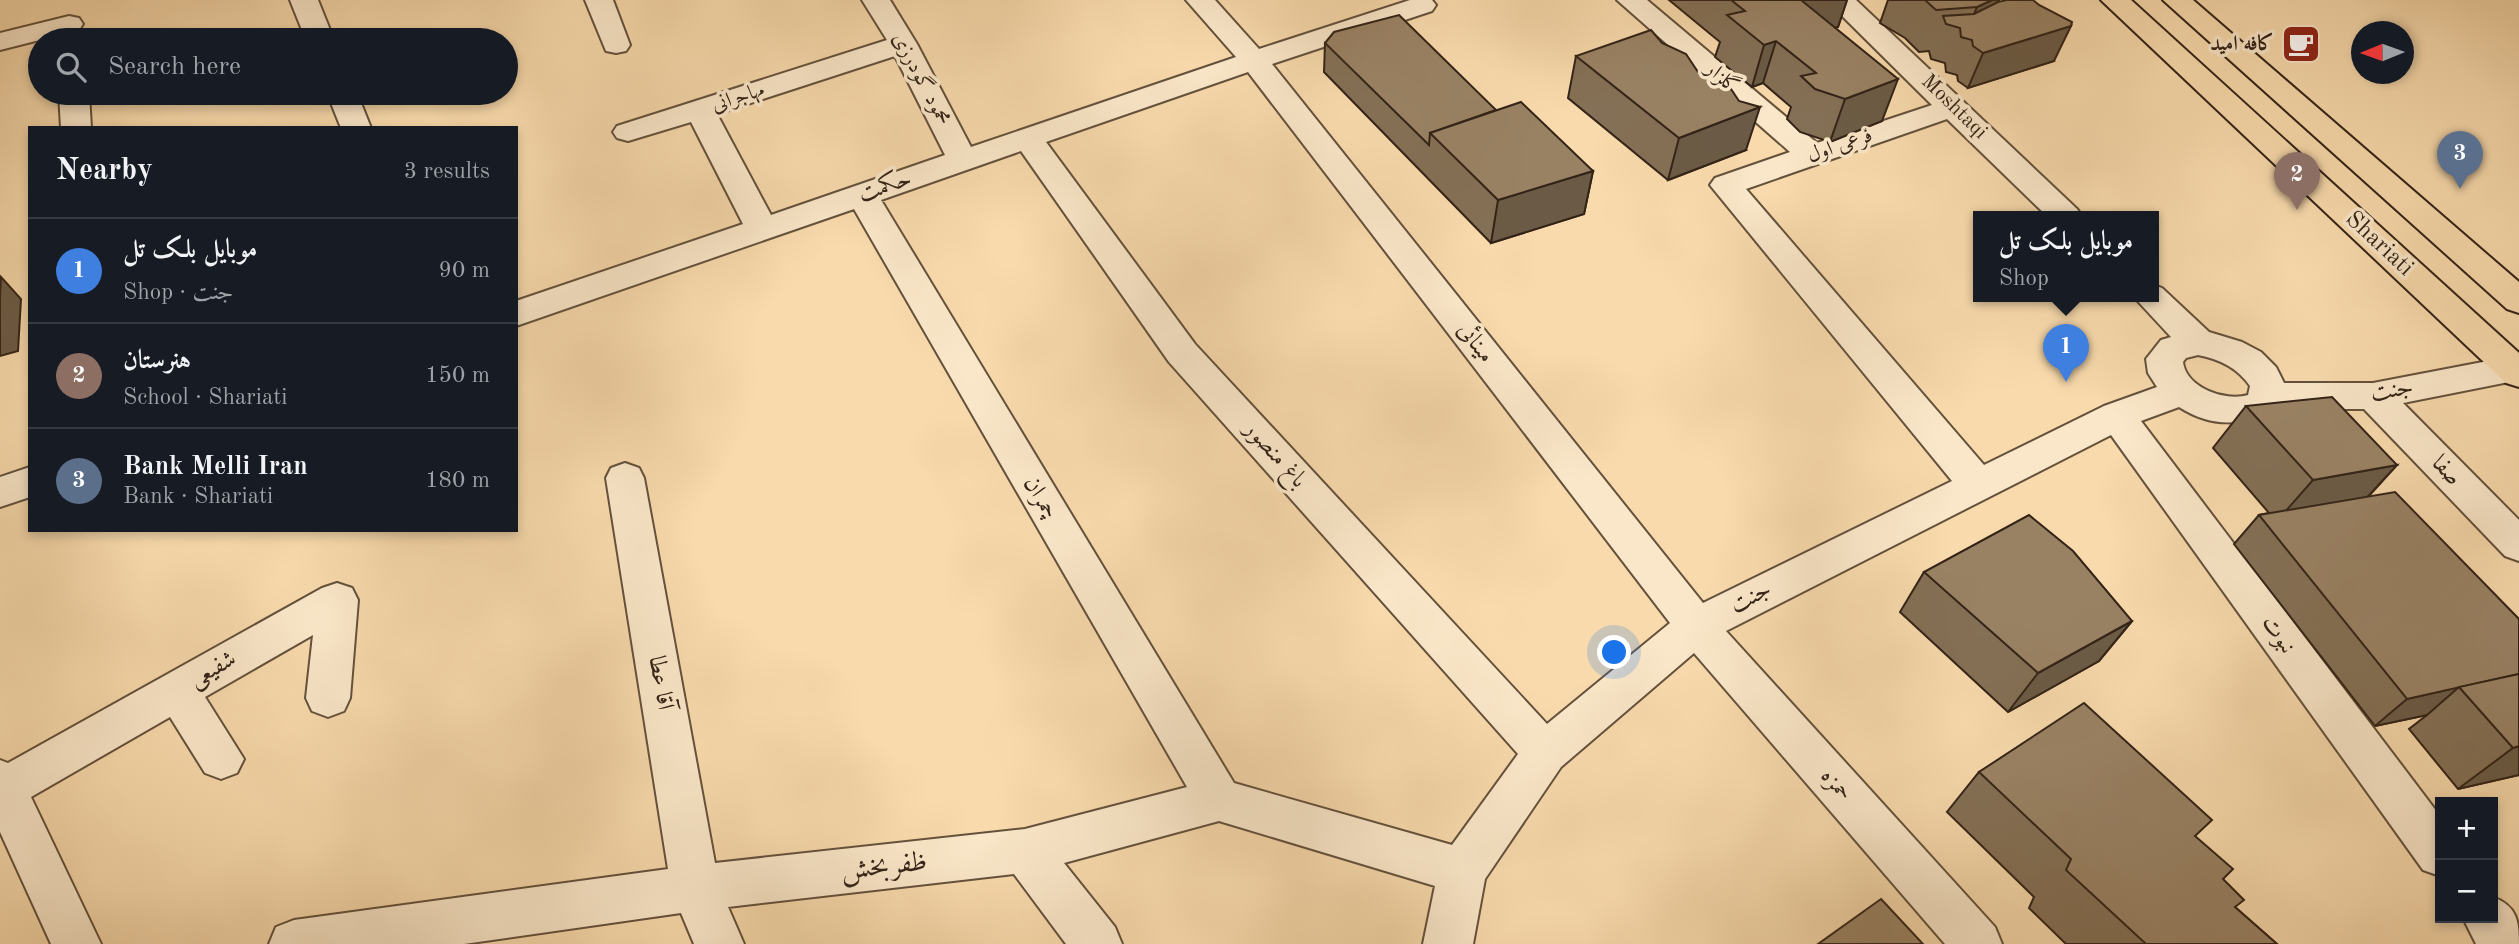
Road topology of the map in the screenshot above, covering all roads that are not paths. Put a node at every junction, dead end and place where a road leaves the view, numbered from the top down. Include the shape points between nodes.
1 (304, 0) edge
2 (599, 0) edge
3 (876, 0) edge
4 (1200, 0) edge
5 (1631, 0) edge
6 (1840, 0) edge
7 (2115, 0) edge
8 (2177, 0) edge
9 (1422, 5) dead end
10 (71, 22) edge
11 (50, 28) edge
12 (315, 28) edge
13 (28, 34) edge
14 (0, 42) edge
15 (903, 44) junction
16 (616, 45) dead end
17 (1254, 60) junction
18 (75, 105) edge
19 (347, 105) edge
20 (1954, 107) junction
21 (700, 110) junction
22 (76, 126) edge
23 (355, 126) edge
24 (628, 132) dead end
25 (1027, 138) junction
26 (1812, 156) junction
27 (963, 160) junction
28 (862, 195) junction
29 (2061, 211) edge
30 (762, 229) junction
31 (2513, 287) edge
32 (2156, 302) edge
33 (518, 313) edge
34 (2198, 343) junction
35 (2517, 371) edge
36 (2181, 391) junction
37 (2268, 396) junction
38 (2373, 396) junction
39 (2117, 416) junction
40 (625, 478) dead end
41 (28, 483) edge
42 (1977, 484) junction
43 (0, 492) edge
44 (2519, 545) edge
45 (1696, 626) junction
46 (177, 691) junction
47 (328, 698) dead end
48 (1545, 753) junction
49 (221, 759) dead end
50 (2, 785) edge
51 (1219, 800) junction
52 (2435, 848) edge
53 (1025, 851) junction
54 (1462, 871) junction
55 (695, 888) junction
56 (2491, 923) edge
57 (76, 944) edge
58 (295, 944) edge
59 (719, 944) edge
60 (1097, 944) edge
61 (1448, 944) edge
62 (1977, 944) edge
63 (2506, 944) edge

1 - 12 street
2 - 16 street
3 - 15 street, محمود گودرزی
4 - 17 street, مینائی
5 - 26 street, گلزار
6 - 20 street, Moshtaqi
7 - 35 main road, Shariati
8 - 31 main road, Shariati
9 - 17 street, حکمت
10 - 11 street
13 - 14 street
15 - 21 street, مهاجرانی
15 - 27 street, محمود گودرزی
17 - 25 street, حکمت
17 - 45 street, مینائی
18 - 22 street
19 - 23 street
20 - 26 street, فرعی اول
20 - 29 street, Moshtaqi
21 - 24 street
21 - 30 street, مهاجرانی
25 - 27 street, حکمت
25 - 48 street, باغ منصور via 1182,352
26 - 42 street, فرعی اول via 1726,186
27 - 28 street, حکمت
28 - 30 street, حکمت
28 - 51 street, چمران
30 - 33 street, حکمت
32 - 34 street
34 - 36 street via 2182,344 2164,357 2164,368
34 - 37 street via 2228,349 2254,366 2264,376
35 - 38 street, جنت
36 - 37 street via 2210,407 2234,411 2254,409
36 - 39 street, جنت
37 - 38 street, جنت
38 - 44 street, صفا
39 - 42 street, جنت
39 - 52 street, نبوت
40 - 55 street, آقا عطا
41 - 43 street
42 - 45 street, جنت
45 - 48 street, جنت
45 - 62 street, حمزه
46 - 47 street, شفیعی via 337,600
46 - 49 street
46 - 50 street, شفیعی
48 - 54 street, جنت
50 - 57 street
51 - 53 street, ظفربخش
51 - 54 street
53 - 55 street, ظفربخش
53 - 60 street
54 - 61 street, جنت
55 - 58 street, ظفربخش
55 - 59 street, آقا عطا
56 - 63 street

